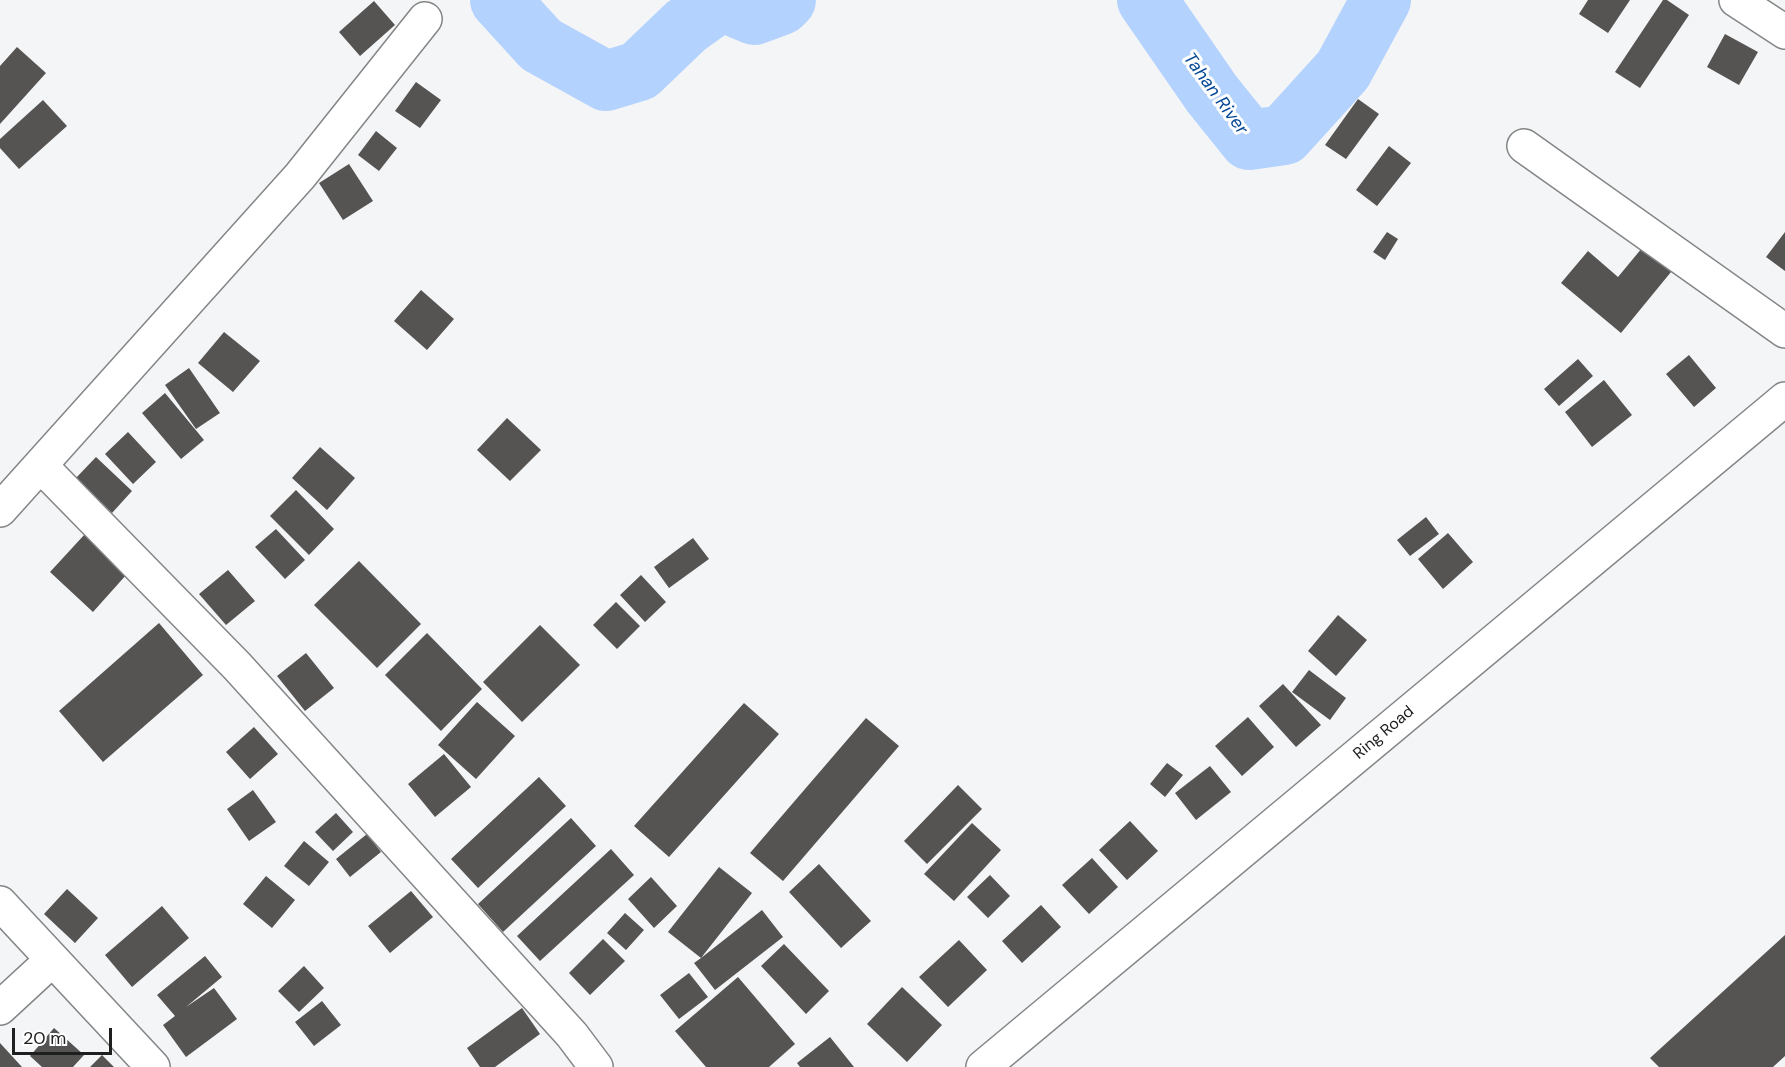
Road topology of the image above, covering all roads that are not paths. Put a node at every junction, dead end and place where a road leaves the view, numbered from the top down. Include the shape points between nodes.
1 (1736, 0) edge
2 (425, 19) dead end
3 (1785, 32) edge
4 (1524, 146) dead end
5 (1785, 331) edge
6 (1785, 399) edge
7 (40, 466) junction
8 (0, 510) edge
9 (0, 903) edge
10 (52, 960) junction
11 (0, 1008) edge
12 (153, 1067) edge
13 (596, 1067) edge
14 (983, 1067) edge

1 - 3 street
2 - 7 street via 300,176
4 - 5 street
6 - 14 street, Ring Road
7 - 8 street
7 - 13 street via 237,666 572,1035
9 - 10 street
10 - 11 street
10 - 12 street

